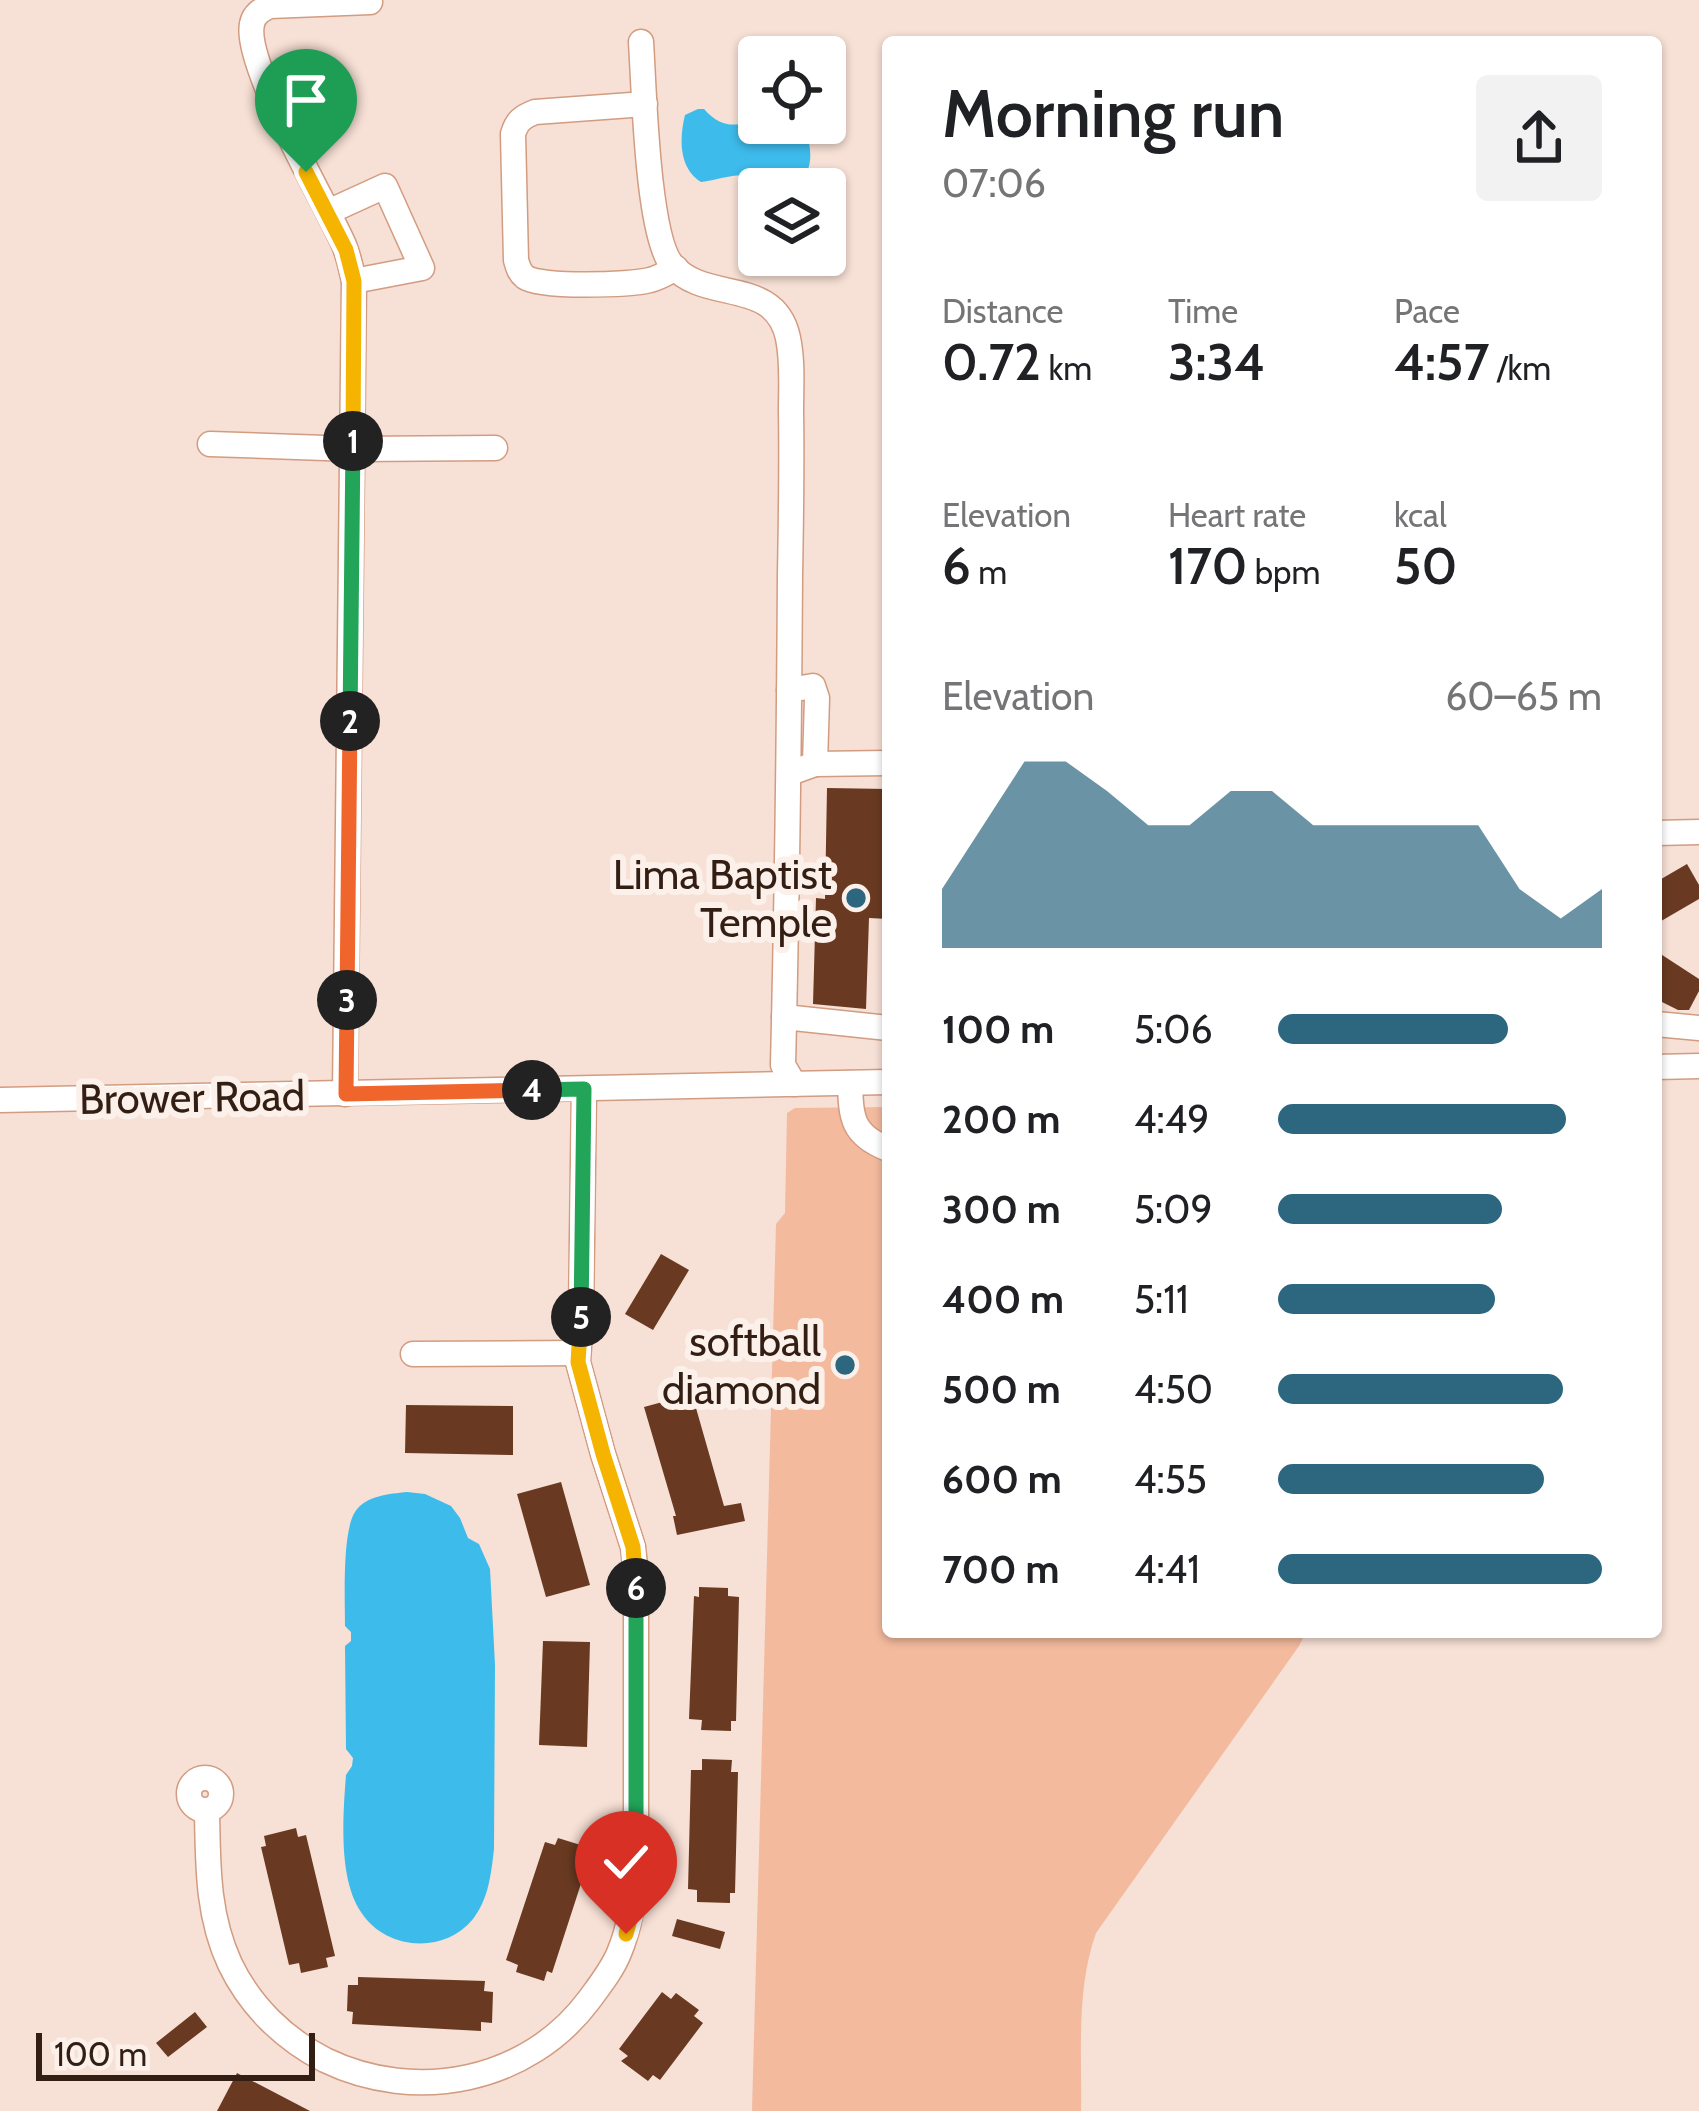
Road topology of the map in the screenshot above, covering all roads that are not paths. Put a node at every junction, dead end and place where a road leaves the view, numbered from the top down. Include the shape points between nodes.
1 (370, 2) edge
2 (641, 42) dead end
3 (645, 104) junction
4 (328, 212) junction
5 (676, 268) junction
6 (354, 281) junction
7 (210, 444) dead end
8 (496, 448) dead end
9 (353, 449) junction
10 (788, 690) junction
11 (882, 763) edge
12 (815, 764) junction
13 (790, 773) junction
14 (1699, 832) edge
15 (1662, 833) edge
16 (784, 1017) junction
17 (1662, 1025) edge
18 (882, 1027) edge
19 (1699, 1028) edge
20 (1699, 1066) edge
21 (1662, 1067) edge
22 (882, 1082) edge
23 (850, 1083) junction
24 (794, 1084) junction
25 (584, 1089) junction
26 (346, 1094) junction
27 (0, 1100) edge
28 (882, 1146) edge
29 (578, 1353) junction
30 (413, 1354) dead end
31 (207, 1811) dead end

1 - 4 street via 270,7 252,21 270,92
2 - 3 street
3 - 5 street via 656,213
3 - 5 street via 535,112 516,124 515,260 525,277 556,283 632,283
4 - 6 street
4 - 6 street via 385,186 422,268
5 - 10 street via 765,302 788,340
6 - 9 street
7 - 9 street
8 - 9 street
9 - 26 street
10 - 12 street via 813,686
10 - 13 street
11 - 12 street
12 - 13 street
13 - 16 street
14 - 15 street
16 - 18 street
16 - 24 street via 783,1065
17 - 19 street
20 - 21 street
22 - 23 street, Brower Road
23 - 24 street, Brower Road
23 - 28 street via 853,1122
24 - 25 street, Brower Road
25 - 26 street, Brower Road
25 - 29 street
26 - 27 street, Brower Road
29 - 30 street
29 - 31 street via 633,1547 637,1608 632,1912 617,1958 581,2012 532,2053 454,2080 367,2077 315,2055 268,2020 229,1962 209,1894

